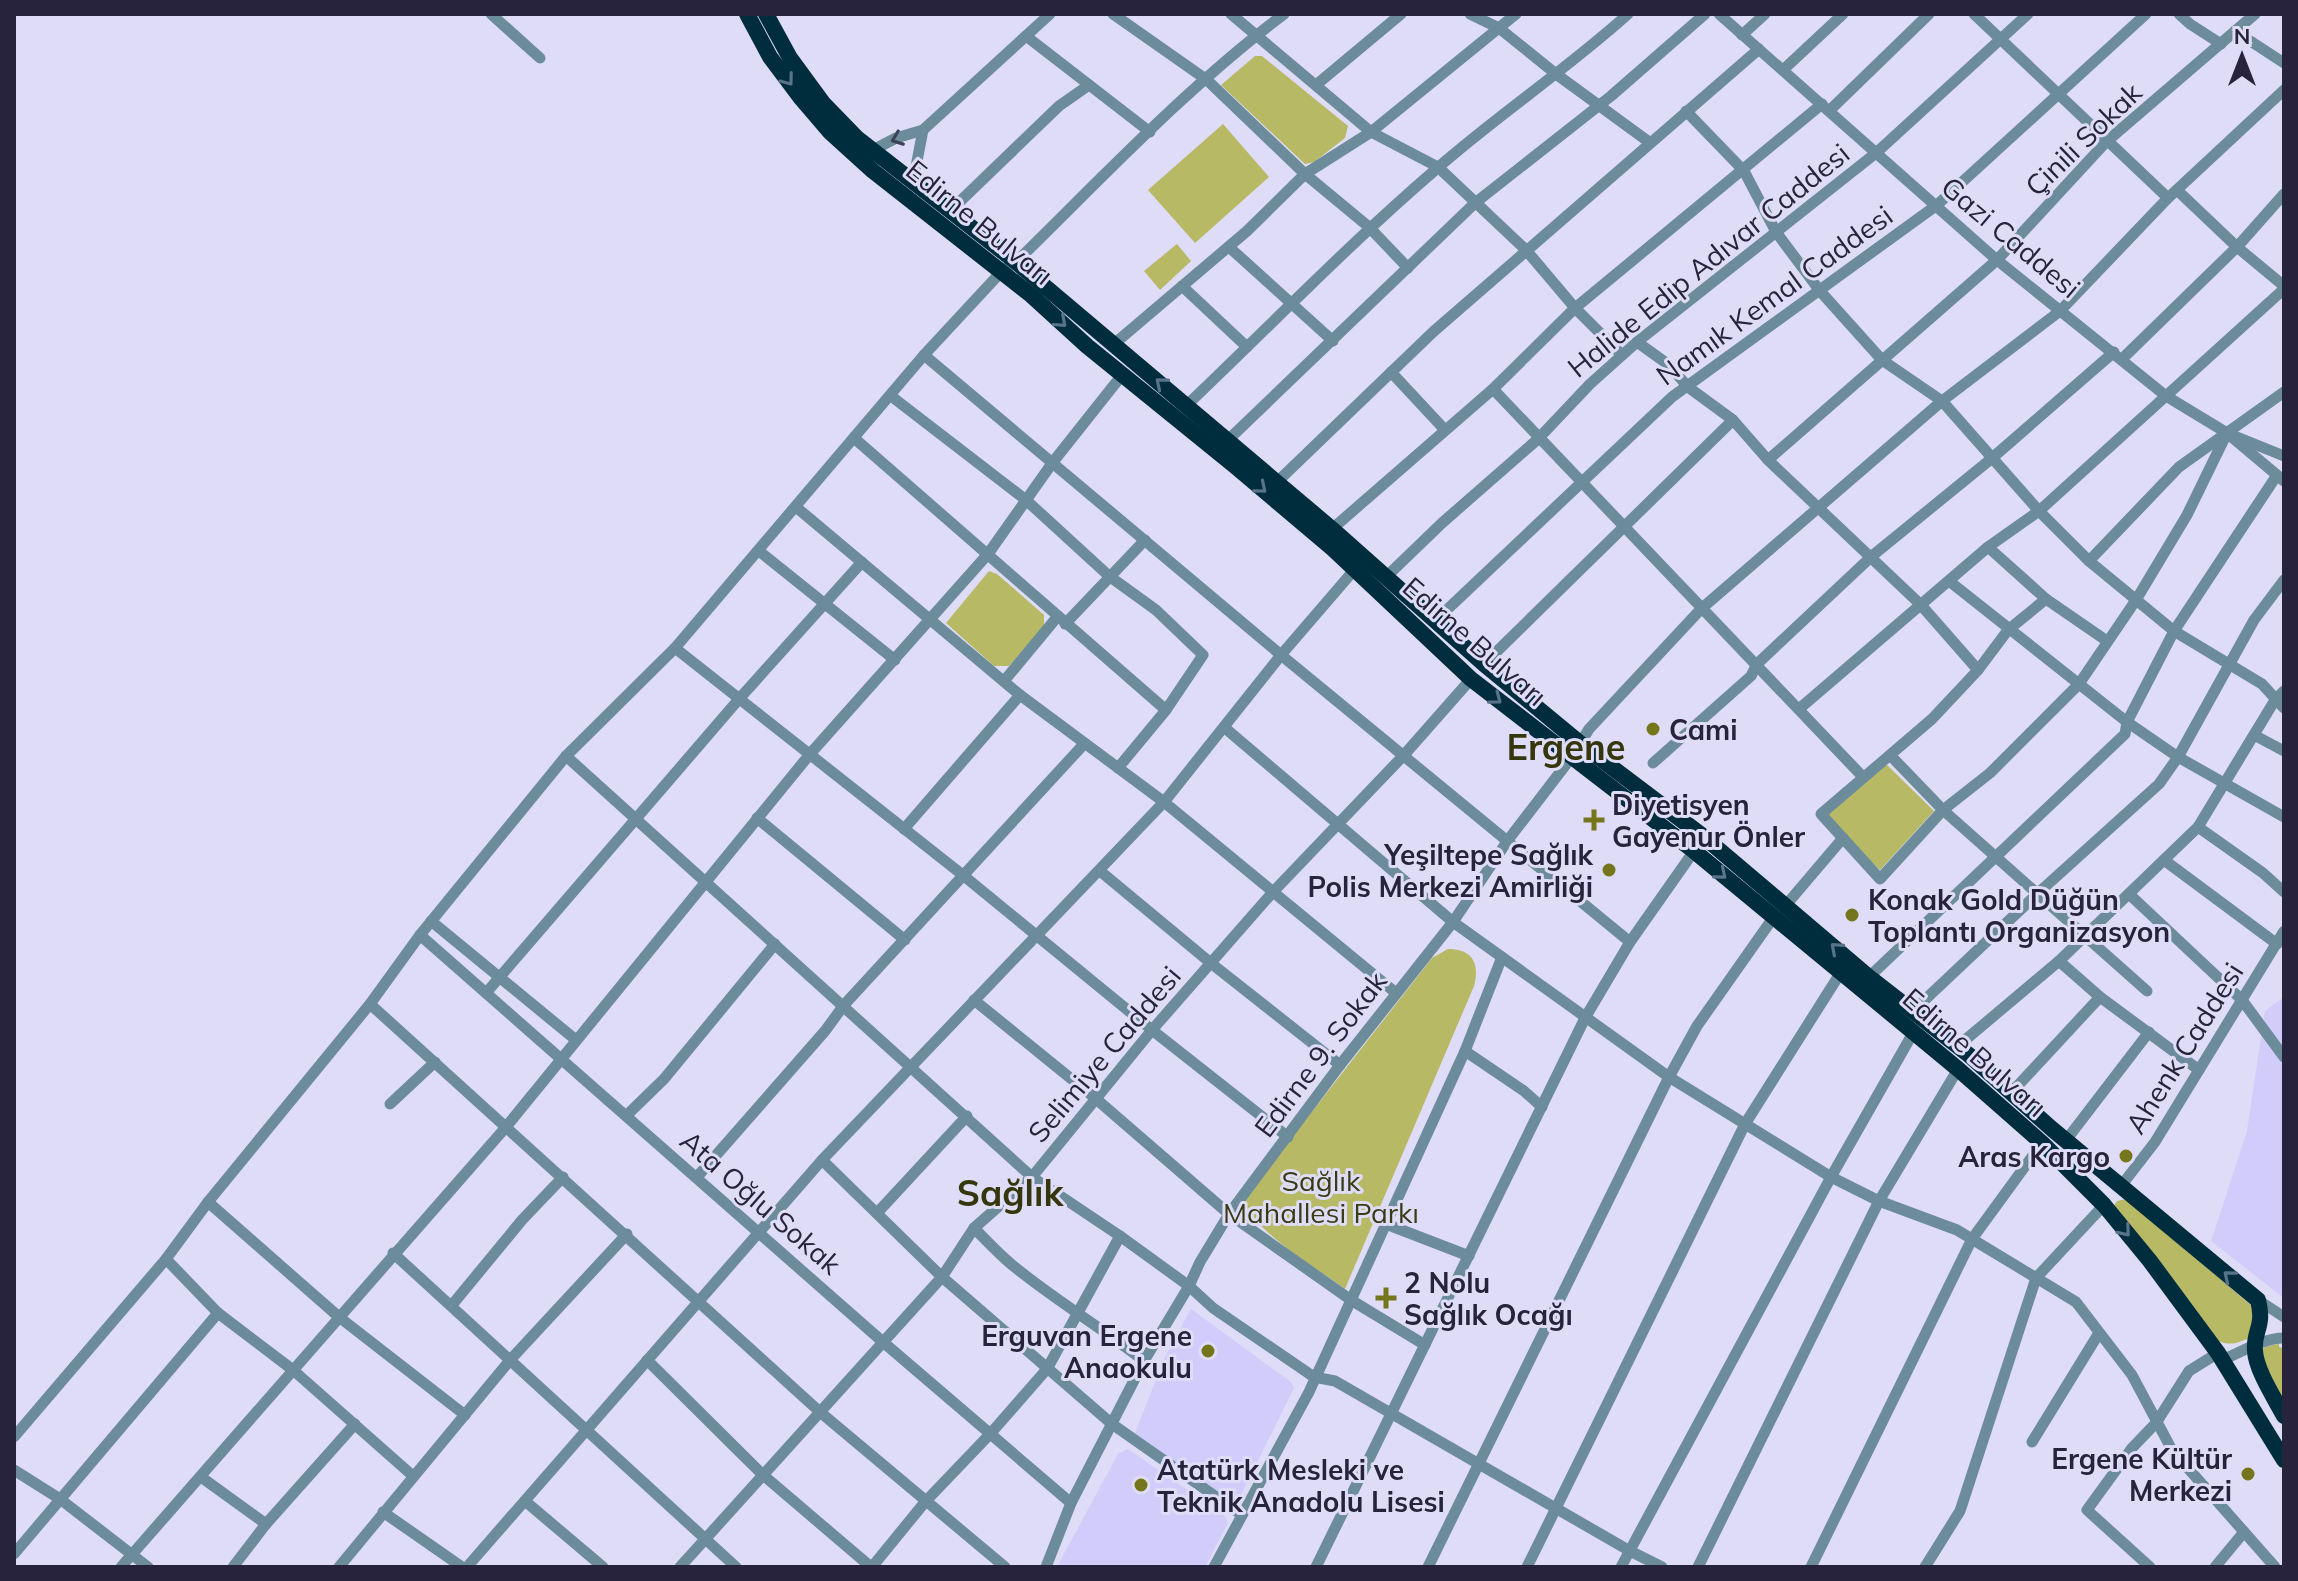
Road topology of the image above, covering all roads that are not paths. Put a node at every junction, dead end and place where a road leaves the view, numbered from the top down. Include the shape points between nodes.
1 (491, 14) edge
2 (747, 14) edge
3 (766, 14) edge
4 (1050, 14) edge
5 (1113, 14) edge
6 (1231, 14) edge
7 (1284, 14) edge
8 (1401, 14) edge
9 (1470, 14) edge
10 (1516, 14) edge
11 (1628, 14) edge
12 (1705, 14) edge
13 (1719, 14) edge
14 (1765, 14) edge
15 (1843, 14) edge
16 (1929, 14) edge
17 (1974, 14) edge
18 (2028, 14) edge
19 (2146, 14) edge
20 (2179, 14) edge
21 (2255, 14) edge
22 (1499, 28) junction
23 (2235, 31) junction
24 (1256, 35) junction
25 (1742, 35) junction
26 (1026, 36) junction
27 (1999, 39) junction
28 (2221, 44) junction
29 (1759, 49) junction
30 (540, 58) dead end
31 (2284, 63) edge
32 (1783, 70) junction
33 (1556, 74) junction
34 (1207, 80) junction
35 (1089, 85) junction
36 (1316, 85) junction
37 (2284, 90) edge
38 (2055, 94) junction
39 (1600, 104) junction
40 (1826, 107) junction
41 (1686, 111) junction
42 (923, 130) junction
43 (1150, 132) junction
44 (1371, 132) junction
45 (1649, 142) junction
46 (2106, 142) junction
47 (873, 150) junction
48 (1876, 153) junction
49 (1438, 167) junction
50 (1744, 171) junction
51 (1305, 174) junction
52 (913, 182) junction
53 (2172, 194) junction
54 (2284, 194) edge
55 (1475, 203) junction
56 (1937, 205) junction
57 (949, 212) junction
58 (1369, 227) junction
59 (1776, 232) junction
60 (1229, 247) junction
61 (2237, 247) junction
62 (1526, 250) junction
63 (1997, 260) junction
64 (1009, 267) junction
65 (1408, 268) junction
66 (1182, 286) junction
67 (2284, 288) edge
68 (1820, 291) junction
69 (1291, 301) junction
70 (1575, 308) junction
71 (2060, 311) junction
72 (1333, 341) junction
73 (1637, 342) junction
74 (1114, 344) junction
75 (1247, 347) junction
76 (924, 355) junction
77 (1622, 355) junction
78 (2118, 356) junction
79 (1882, 360) junction
80 (1391, 372) junction
81 (1122, 375) junction
82 (1688, 387) junction
83 (1493, 389) junction
84 (2284, 392) edge
85 (891, 396) junction
86 (2166, 396) junction
87 (1942, 401) junction
88 (1187, 405) junction
89 (1733, 420) junction
90 (1445, 430) junction
91 (2227, 433) junction
92 (854, 438) junction
93 (1538, 439) junction
94 (1228, 440) junction
95 (2284, 456) edge
96 (1991, 459) junction
97 (1768, 460) junction
98 (1053, 462) junction
99 (2281, 478) edge
100 (1277, 482) junction
101 (1582, 485) junction
102 (1026, 500) junction
103 (796, 507) junction
104 (1818, 508) junction
105 (2039, 511) junction
106 (1623, 528) junction
107 (1332, 529) junction
108 (1145, 540) junction
109 (1988, 547) junction
110 (759, 551) junction
111 (988, 554) junction
112 (1872, 556) junction
113 (2089, 561) junction
114 (862, 562) junction
115 (1355, 569) junction
116 (1109, 576) junction
117 (1386, 577) junction
118 (2284, 580) edge
119 (1949, 581) junction
120 (2269, 597) junction
121 (2046, 599) junction
122 (2136, 600) junction
123 (2284, 600) edge
124 (826, 605) junction
125 (1921, 605) junction
126 (1701, 609) junction
127 (931, 620) junction
128 (1062, 620) junction
129 (1435, 621) junction
130 (2008, 630) junction
131 (2174, 631) junction
132 (2107, 641) junction
133 (675, 648) junction
134 (1281, 655) junction
135 (895, 660) junction
136 (2229, 663) junction
137 (1484, 664) junction
138 (1757, 664) junction
139 (1978, 670) junction
140 (1471, 679) junction
141 (1004, 681) junction
142 (2079, 684) junction
143 (2284, 691) edge
144 (1020, 695) junction
145 (739, 699) junction
146 (2279, 704) edge
147 (1799, 709) junction
148 (1166, 710) junction
149 (2127, 722) junction
150 (1225, 728) junction
151 (2254, 735) junction
152 (1084, 744) junction
153 (1576, 751) junction
154 (2284, 751) edge
155 (810, 754) junction
156 (1404, 755) junction
157 (1890, 755) junction
158 (566, 756) junction
159 (2178, 757) junction
160 (1653, 763) dead end
161 (1118, 768) junction
162 (1863, 777) junction
163 (2226, 784) junction
164 (1164, 802) junction
165 (1943, 810) junction
166 (2284, 817) edge
167 (636, 818) junction
168 (757, 818) junction
169 (1336, 824) junction
170 (2198, 827) junction
171 (904, 829) junction
172 (1843, 838) junction
173 (1508, 840) junction
174 (1694, 851) junction
175 (1997, 857) junction
176 (2164, 860) junction
177 (1100, 871) junction
178 (964, 876) junction
179 (705, 881) junction
180 (2284, 892) edge
181 (1272, 893) junction
182 (2037, 894) junction
183 (2129, 894) junction
184 (1786, 905) junction
185 (1773, 918) junction
186 (431, 921) junction
187 (1453, 922) junction
188 (2284, 931) edge
189 (420, 935) junction
190 (1037, 935) junction
191 (2084, 936) junction
192 (905, 940) junction
193 (1630, 942) junction
194 (775, 944) junction
195 (2277, 944) junction
196 (1502, 957) junction
197 (2059, 961) junction
198 (1212, 964) junction
199 (1841, 972) junction
200 (1869, 977) junction
201 (498, 978) junction
202 (2147, 991) dead end
203 (486, 993) junction
204 (1396, 993) junction
205 (2100, 997) junction
206 (974, 1000) junction
207 (2242, 1000) junction
208 (370, 1004) junction
209 (844, 1005) junction
210 (1914, 1010) junction
211 (1585, 1018) junction
212 (1152, 1030) junction
213 (2149, 1032) junction
214 (1913, 1033) junction
215 (576, 1040) junction
216 (1958, 1046) junction
217 (1465, 1051) junction
218 (2284, 1057) edge
219 (562, 1059) junction
220 (435, 1062) junction
221 (1340, 1065) junction
222 (910, 1067) junction
223 (1958, 1069) junction
224 (2199, 1070) junction
225 (1669, 1077) junction
226 (2011, 1093) junction
227 (1095, 1098) junction
228 (390, 1104) dead end
229 (1542, 1107) junction
230 (627, 1115) junction
231 (967, 1116) junction
232 (1745, 1124) junction
233 (506, 1127) junction
234 (1288, 1137) junction
235 (2067, 1139) junction
236 (2042, 1143) junction
237 (822, 1160) junction
238 (563, 1177) junction
239 (697, 1177) junction
240 (1032, 1177) junction
241 (1831, 1177) junction
242 (2121, 1186) junction
243 (1879, 1201) junction
244 (208, 1202) junction
245 (2104, 1205) junction
246 (878, 1212) junction
247 (1229, 1214) junction
248 (1386, 1224) junction
249 (974, 1228) junction
250 (759, 1232) junction
251 (627, 1234) junction
252 (1120, 1236) junction
253 (1972, 1239) junction
254 (393, 1253) junction
255 (1469, 1256) junction
256 (166, 1259) junction
257 (942, 1277) junction
258 (2036, 1278) junction
259 (1189, 1286) junction
260 (699, 1300) junction
261 (1351, 1300) junction
262 (2258, 1300) junction
263 (452, 1305) junction
264 (218, 1313) junction
265 (1078, 1314) junction
266 (339, 1317) junction
267 (2284, 1317) edge
268 (2099, 1333) junction
269 (2284, 1338) edge
270 (883, 1342) junction
271 (1425, 1345) junction
272 (2254, 1347) junction
273 (2220, 1357) junction
274 (511, 1359) junction
275 (647, 1360) junction
276 (1144, 1361) junction
277 (1047, 1369) junction
278 (293, 1370) junction
279 (1314, 1377) junction
280 (820, 1412) junction
281 (465, 1415) junction
282 (1391, 1415) junction
283 (2284, 1416) edge
284 (2156, 1423) junction
285 (355, 1424) junction
286 (1112, 1424) junction
287 (587, 1429) junction
288 (991, 1433) junction
289 (14, 1437) edge
290 (2032, 1442) dead end
291 (2284, 1460) edge
292 (1478, 1464) junction
293 (14, 1470) edge
294 (763, 1475) junction
295 (413, 1476) junction
296 (201, 1477) junction
297 (60, 1499) junction
298 (525, 1501) junction
299 (925, 1502) junction
300 (1071, 1503) junction
301 (1556, 1509) junction
302 (383, 1512) junction
303 (1242, 1515) junction
304 (266, 1524) junction
305 (2244, 1532) junction
306 (705, 1540) junction
307 (1630, 1551) junction
308 (14, 1554) edge
309 (132, 1554) junction
310 (121, 1567) edge
311 (148, 1567) edge
312 (233, 1567) edge
313 (339, 1567) edge
314 (465, 1567) edge
315 (603, 1567) edge
316 (680, 1567) edge
317 (736, 1567) edge
318 (871, 1567) edge
319 (1005, 1567) edge
320 (1046, 1567) edge
321 (1214, 1567) edge
322 (1316, 1567) edge
323 (1428, 1567) edge
324 (1527, 1567) edge
325 (1621, 1567) edge
326 (1662, 1567) edge
327 (1698, 1567) edge
328 (1811, 1567) edge
329 (1925, 1567) edge
330 (2150, 1567) edge
331 (2215, 1567) edge
332 (2275, 1567) edge

1 - 30 street
2 -> 64 highway, Edirne Bulvarı via 770,57 830,132 873,171
3 - 47 highway, Edirne Bulvarı via 823,103
4 - 26 street
5 - 34 street
6 - 24 street
7 - 24 street
8 - 36 street
9 - 22 street
10 - 22 street
11 - 33 street
12 - 39 street
13 - 25 street, Gazi Caddesi
14 - 25 street
15 - 32 street
16 - 40 street
17 - 27 street
18 - 27 street, Halide Edip Adıvar Caddesi
19 - 38 street, Namık Kemal Caddesi
20 - 28 street
21 - 23 street, Çinili Sokak
22 - 33 street
22 - 44 street
23 - 28 street, Çinili Sokak
23 - 31 street
24 - 34 street
24 - 36 street
25 - 29 street, Gazi Caddesi
26 - 35 street
26 - 42 street
27 - 38 street
27 - 48 street, Halide Edip Adıvar Caddesi
28 - 46 street, Çinili Sokak
29 - 32 street, Gazi Caddesi
29 - 41 street
32 - 40 street, Gazi Caddesi
33 - 39 street
33 - 49 street
34 - 43 street
34 - 51 street
35 - 43 street
35 - 57 street via 1059,106
36 - 44 street
37 - 53 street, Edirne 9. Sokak
38 - 46 street
38 - 56 street, Namık Kemal Caddesi
39 - 45 street
39 - 55 street
40 - 48 street, Gazi Caddesi
40 - 50 street
41 - 45 street
41 - 50 street
42 -> 47 street
42 - 52 street
43 - 64 street
44 - 49 street
44 - 51 street
45 - 62 street
46 - 53 street
46 - 63 street, Çinili Sokak
47 - 52 highway, Edirne Bulvarı
48 - 56 street, Gazi Caddesi
48 - 59 street, Halide Edip Adıvar Caddesi
49 - 55 street
49 - 58 street
50 - 59 street
50 - 70 street
51 - 58 street
51 - 60 street
52 - 57 highway, Edirne Bulvarı
53 - 61 street
53 - 71 street, Edirne 9. Sokak
54 - 61 street
55 - 62 street
55 - 65 street
56 - 63 street, Gazi Caddesi
56 - 68 street, Namık Kemal Caddesi
57 - 64 highway, Edirne Bulvarı
58 - 65 street
58 - 69 street
59 - 68 street
59 - 73 street, Halide Edip Adıvar Caddesi
60 - 66 street
60 - 69 street
61 - 67 street
61 - 78 street
62 - 70 street
62 - 80 street
63 - 71 street, Gazi Caddesi
63 - 79 street, Çinili Sokak
64 - 74 highway, Edirne Bulvarı
64 - 76 street
64 -> 81 highway, Edirne Bulvarı
65 - 72 street
66 - 74 street
66 - 75 street
67 - 86 street
68 - 79 street
68 - 82 street, Namık Kemal Caddesi
69 - 72 street
69 - 75 street
70 - 77 street
70 - 83 street
71 - 78 street, Gazi Caddesi
71 - 87 street, Edirne 9. Sokak
72 - 94 street
73 - 77 street, Halide Edip Adıvar Caddesi
73 - 82 street
88 -> 74 highway, Edirne Bulvarı
75 - 88 street
76 - 85 street
76 - 98 street
77 - 93 street, Halide Edip Adıvar Caddesi
78 - 86 street, Gazi Caddesi
78 - 96 street
79 - 87 street
79 - 97 street, Çinili Sokak
80 - 90 street
80 - 100 street
81 - 98 street
81 -> 115 highway, Edirne Bulvarı
82 - 89 street
82 - 101 street, Namık Kemal Caddesi
83 - 90 street
83 - 93 street
84 - 91 street
85 - 92 street
85 - 102 street
86 - 91 street, Gazi Caddesi
86 - 105 street
87 - 96 street
87 - 104 street, Edirne 9. Sokak
88 - 94 highway, Edirne Bulvarı
89 - 97 street
89 - 106 street
90 - 107 street
91 - 95 street
91 - 99 street, Gazi Caddesi
91 - 113 street via 2179,467
91 - 122 street via 2187,515
92 - 103 street
92 - 111 street
93 - 101 street
93 - 117 street, Halide Edip Adıvar Caddesi
94 - 100 highway, Edirne Bulvarı
96 - 105 street
96 - 112 street
97 - 104 street
98 - 102 street
98 - 108 street
99 - 131 street
100 - 107 highway, Edirne Bulvarı
101 - 106 street
101 - 129 street, Namık Kemal Caddesi
102 - 111 street
102 - 116 street
103 - 110 street
103 - 114 street
104 - 112 street
104 - 126 street, Edirne 9. Sokak
105 - 109 street
105 - 113 street
106 - 126 street
106 - 137 street
107 - 117 highway, Edirne Bulvarı
108 - 116 street
108 - 134 street
109 - 119 street
109 - 121 street
110 - 124 street
110 - 133 street
111 - 127 street
111 - 128 street
112 - 125 street
112 - 138 street
113 - 122 street
114 - 124 street
114 - 127 street
115 - 134 street
115 - 140 highway, Edirne Bulvarı
116 - 128 street
116 - 148 street via 1156,610 1203,655
117 - 129 highway, Edirne Bulvarı
118 - 120 street
119 - 125 street
119 - 130 street
120 - 123 street
120 - 136 street
121 - 130 street
121 - 132 street
122 - 131 street
122 - 132 street
124 - 135 street
124 - 145 street
125 - 139 street
125 - 147 street
126 - 138 street
126 - 153 street, Edirne 9. Sokak via 1589,729
127 - 135 street
127 - 141 street
128 - 141 street
128 - 148 street
129 - 137 highway, Edirne Bulvarı
130 - 139 street
130 - 142 street
131 - 136 street
131 - 149 street
132 - 142 street
133 - 145 street
133 - 158 street
134 - 150 street
134 - 156 street
135 - 155 street
136 - 146 street via 2262,684
136 - 159 street
137 - 153 highway, Edirne Bulvarı
138 - 147 street
138 - 160 street via 1751,676
139 - 157 street
140 -> 153 highway, Edirne Bulvarı
140 - 156 street, Selimiye Caddesi
141 - 144 street
142 - 149 street
142 - 165 street via 1990,773
143 - 146 street
144 - 152 street
144 - 171 street
145 - 155 street
145 - 167 street
146 - 151 street
147 - 162 street
148 - 161 street
149 - 159 street
149 - 175 street via 2125,734
150 - 164 street
150 - 169 street
151 - 154 street
151 - 163 street
152 - 161 street
152 - 178 street
153 - 173 street, Edirne 9. Sokak
153 - 174 highway, Edirne Bulvarı
153 - 184 highway, Edirne Bulvarı via 1692,828
155 - 168 street
155 - 171 street
156 - 169 street, Selimiye Caddesi
156 - 173 street
157 - 162 street
157 - 165 street
158 - 167 street
158 - 186 street
159 - 163 street
159 - 182 street via 2159,784
161 - 164 street
162 - 172 street via 1821,814
163 - 166 street
163 - 170 street
164 - 177 street
164 - 181 street
165 - 172 street via 1880,879
165 - 175 street
167 - 179 street
167 - 201 street
168 - 179 street
168 - 192 street
169 - 181 street, Selimiye Caddesi
169 - 187 street
170 - 176 street
170 - 180 street
171 - 178 street
172 - 184 street
173 - 187 street, Edirne 9. Sokak
173 - 193 street
174 -> 185 highway, Edirne Bulvarı
174 - 193 street
175 - 182 street
175 - 200 street
176 - 183 street
176 - 195 street
177 - 190 street
177 - 198 street
178 - 190 street
178 - 192 street
179 - 194 street
179 - 215 street
181 - 198 street, Selimiye Caddesi
181 - 204 street
182 - 191 street
182 - 210 street
183 - 191 street
183 - 207 street
200 -> 184 highway, Edirne Bulvarı
185 - 199 highway, Edirne Bulvarı
185 - 225 street via 1697,1026
186 - 189 street
186 - 201 street
187 - 196 street
187 - 204 street, Edirne 9. Sokak
188 - 195 street, Ahenk Caddesi
189 - 203 street, Ata Oğlu Sokak
189 - 208 street
190 - 206 street
190 - 212 street
191 - 197 street
191 - 202 street
192 - 209 street
193 - 211 street
194 - 209 street
194 - 230 street via 664,1079
195 - 207 street, Ahenk Caddesi
196 - 211 street
196 - 217 street
197 - 205 street
197 - 216 street
198 - 212 street, Selimiye Caddesi
198 - 221 street
199 - 214 highway, Edirne Bulvarı
199 - 232 street
200 - 210 highway, Edirne Bulvarı
201 - 203 street
201 - 215 street
203 - 219 street, Ata Oğlu Sokak
204 - 221 street, Edirne 9. Sokak
205 - 213 street
205 - 226 street
206 - 222 street
206 - 227 street
207 - 218 street
207 - 224 street, Ahenk Caddesi
208 - 220 street
208 - 244 street
209 - 222 street
209 - 239 street
210 - 216 highway, Edirne Bulvarı
211 - 225 street
211 - 229 street
212 - 227 street, Selimiye Caddesi
212 - 234 street
213 - 224 street
213 - 235 street
214 - 223 highway, Edirne Bulvarı
214 - 241 street
215 - 219 street
216 - 226 highway, Edirne Bulvarı
217 - 229 street
217 - 248 street
219 - 230 street, Ata Oğlu Sokak
219 - 233 street
220 - 228 street
220 - 233 street
221 - 234 street, Edirne 9. Sokak
222 - 231 street
222 - 237 street
223 - 236 highway, Edirne Bulvarı
223 - 243 street
224 - 242 street, Ahenk Caddesi
225 - 232 street
225 - 292 street
226 - 235 highway, Edirne Bulvarı
227 - 240 street, Selimiye Caddesi
227 - 247 street
229 - 255 street
230 - 239 street, Ata Oğlu Sokak
231 - 240 street
231 - 246 street
232 - 241 street
232 - 301 street
233 - 238 street
233 - 254 street
234 - 247 street, Edirne 9. Sokak
235 - 242 highway, Edirne Bulvarı
236 - 245 highway, Edirne Bulvarı
236 - 253 street
237 - 246 street
237 - 250 street
238 - 251 street
238 - 263 street
239 - 250 street, Ata Oğlu Sokak
240 - 249 street, Selimiye Caddesi
240 - 252 street
241 - 243 street
241 - 307 street
262 -> 242 highway, Edirne Bulvarı
243 - 253 street
243 - 327 street
244 - 256 street
244 - 266 street
245 - 258 street
245 -> 273 highway, Edirne Bulvarı
246 - 257 street
247 - 259 street, Edirne 9. Sokak
247 - 261 street
248 - 255 street
248 - 261 street
249 - 257 street, Selimiye Caddesi
249 - 265 street via 1009,1263
250 - 260 street
250 - 270 street, Ata Oğlu Sokak
251 - 260 street
251 - 274 street
252 - 259 street
252 - 265 street
253 - 258 street
253 - 328 street
254 - 263 street
254 - 266 street
255 - 271 street
256 - 264 street
256 - 289 street
257 - 270 street, Selimiye Caddesi
257 - 277 street
258 - 268 street via 2076,1302
258 - 329 street via 1960,1511
259 - 276 street, Edirne 9. Sokak
259 - 279 street
260 - 275 street
260 - 280 street
261 - 271 street
261 - 279 street
262 - 267 street
262 - 272 highway via 2261,1322
263 - 274 street
264 - 278 street
264 - 297 street
265 - 276 street
265 - 277 street
266 - 278 street
266 - 281 street
268 - 284 street via 2132,1375
268 - 290 street
269 - 272 street
270 - 280 street, Selimiye Caddesi
270 - 288 street, Ata Oğlu Sokak
271 - 282 street
272 - 273 street
272 - 283 highway
273 - 284 street via 2189,1371
273 - 291 highway, Edirne Bulvarı
274 - 281 street
274 - 287 street
275 - 287 street
275 - 294 street
276 - 286 street, Edirne 9. Sokak
277 - 286 street
277 - 288 street
278 - 285 street
278 - 296 street
279 - 282 street via 1335,1381
279 - 303 street
280 - 294 street, Selimiye Caddesi
280 - 299 street
281 - 295 street
282 - 292 street
282 - 322 street
284 - 305 street via 2172,1450
284 - 330 street via 2087,1510
285 - 295 street
285 - 304 street
286 - 300 street, Edirne 9. Sokak
286 - 303 street
287 - 298 street
287 - 306 street
288 - 299 street
288 - 300 street, Ata Oğlu Sokak
292 - 301 street
292 - 323 street
293 - 297 street
294 - 306 street, Selimiye Caddesi
294 - 318 street
295 - 302 street
296 - 304 street
296 - 309 street
297 - 308 street
297 - 309 street
298 - 314 street
298 - 315 street
299 - 318 street
299 - 319 street
300 - 320 street, Edirne 9. Sokak
301 - 307 street
301 - 324 street
302 - 313 street
302 - 314 street
303 - 321 street
304 - 312 street
305 - 331 street
305 - 332 street
306 - 316 street, Selimiye Caddesi
306 - 317 street
307 - 325 street
307 - 326 street
309 - 310 street
309 - 311 street

